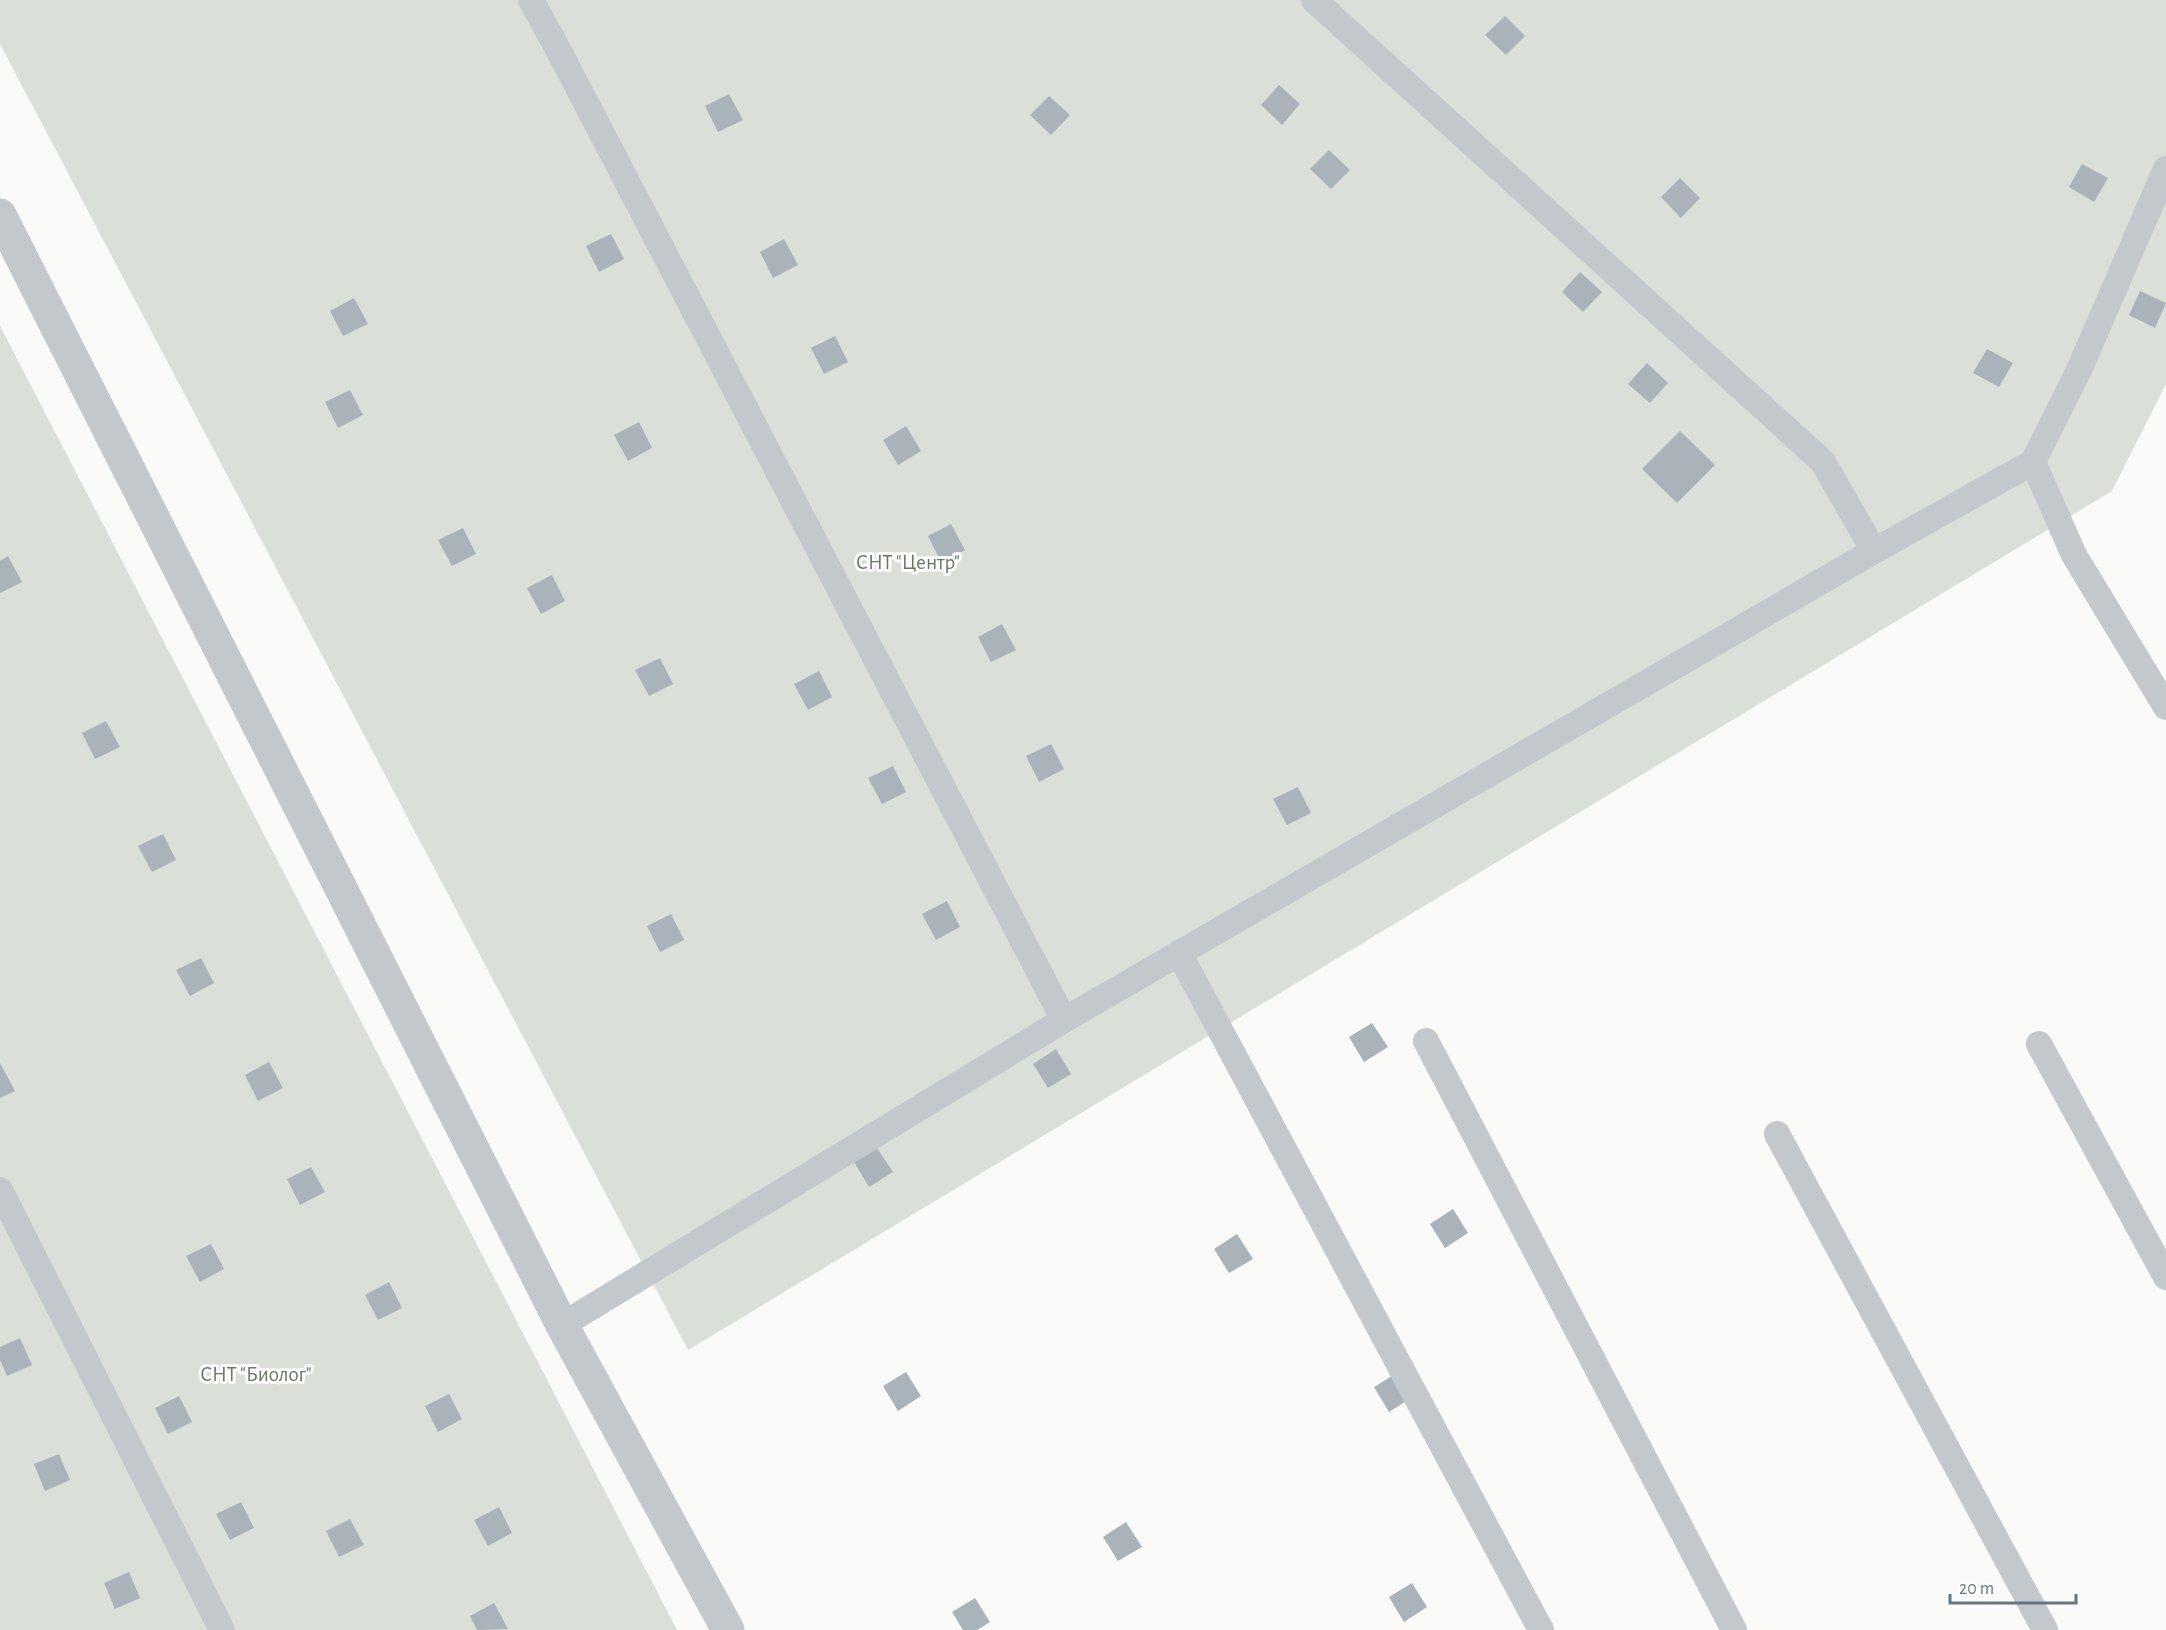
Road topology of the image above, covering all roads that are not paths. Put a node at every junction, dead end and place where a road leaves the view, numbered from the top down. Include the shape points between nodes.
1 (531, 0) edge
2 (1314, 0) edge
3 (2166, 169) edge
4 (0, 215) edge
5 (2033, 462) junction
6 (1874, 551) junction
7 (2166, 707) edge
8 (1179, 953) junction
9 (1064, 1020) junction
10 (1426, 1041) dead end
11 (2039, 1044) dead end
12 (1777, 1134) dead end
13 (0, 1190) edge
14 (2166, 1277) edge
15 (562, 1326) junction
16 (222, 1630) edge
17 (728, 1630) edge
18 (1541, 1630) edge
19 (1734, 1630) edge
20 (2045, 1630) edge

1 - 9 lane
2 - 6 lane via 1823,462
3 - 5 lane via 2079,370
4 - 15 street
5 - 6 lane
5 - 7 lane via 2074,555
6 - 8 lane
8 - 9 lane
8 - 18 lane
9 - 15 lane
10 - 19 lane
11 - 14 lane
12 - 20 lane
13 - 16 lane
15 - 17 street

